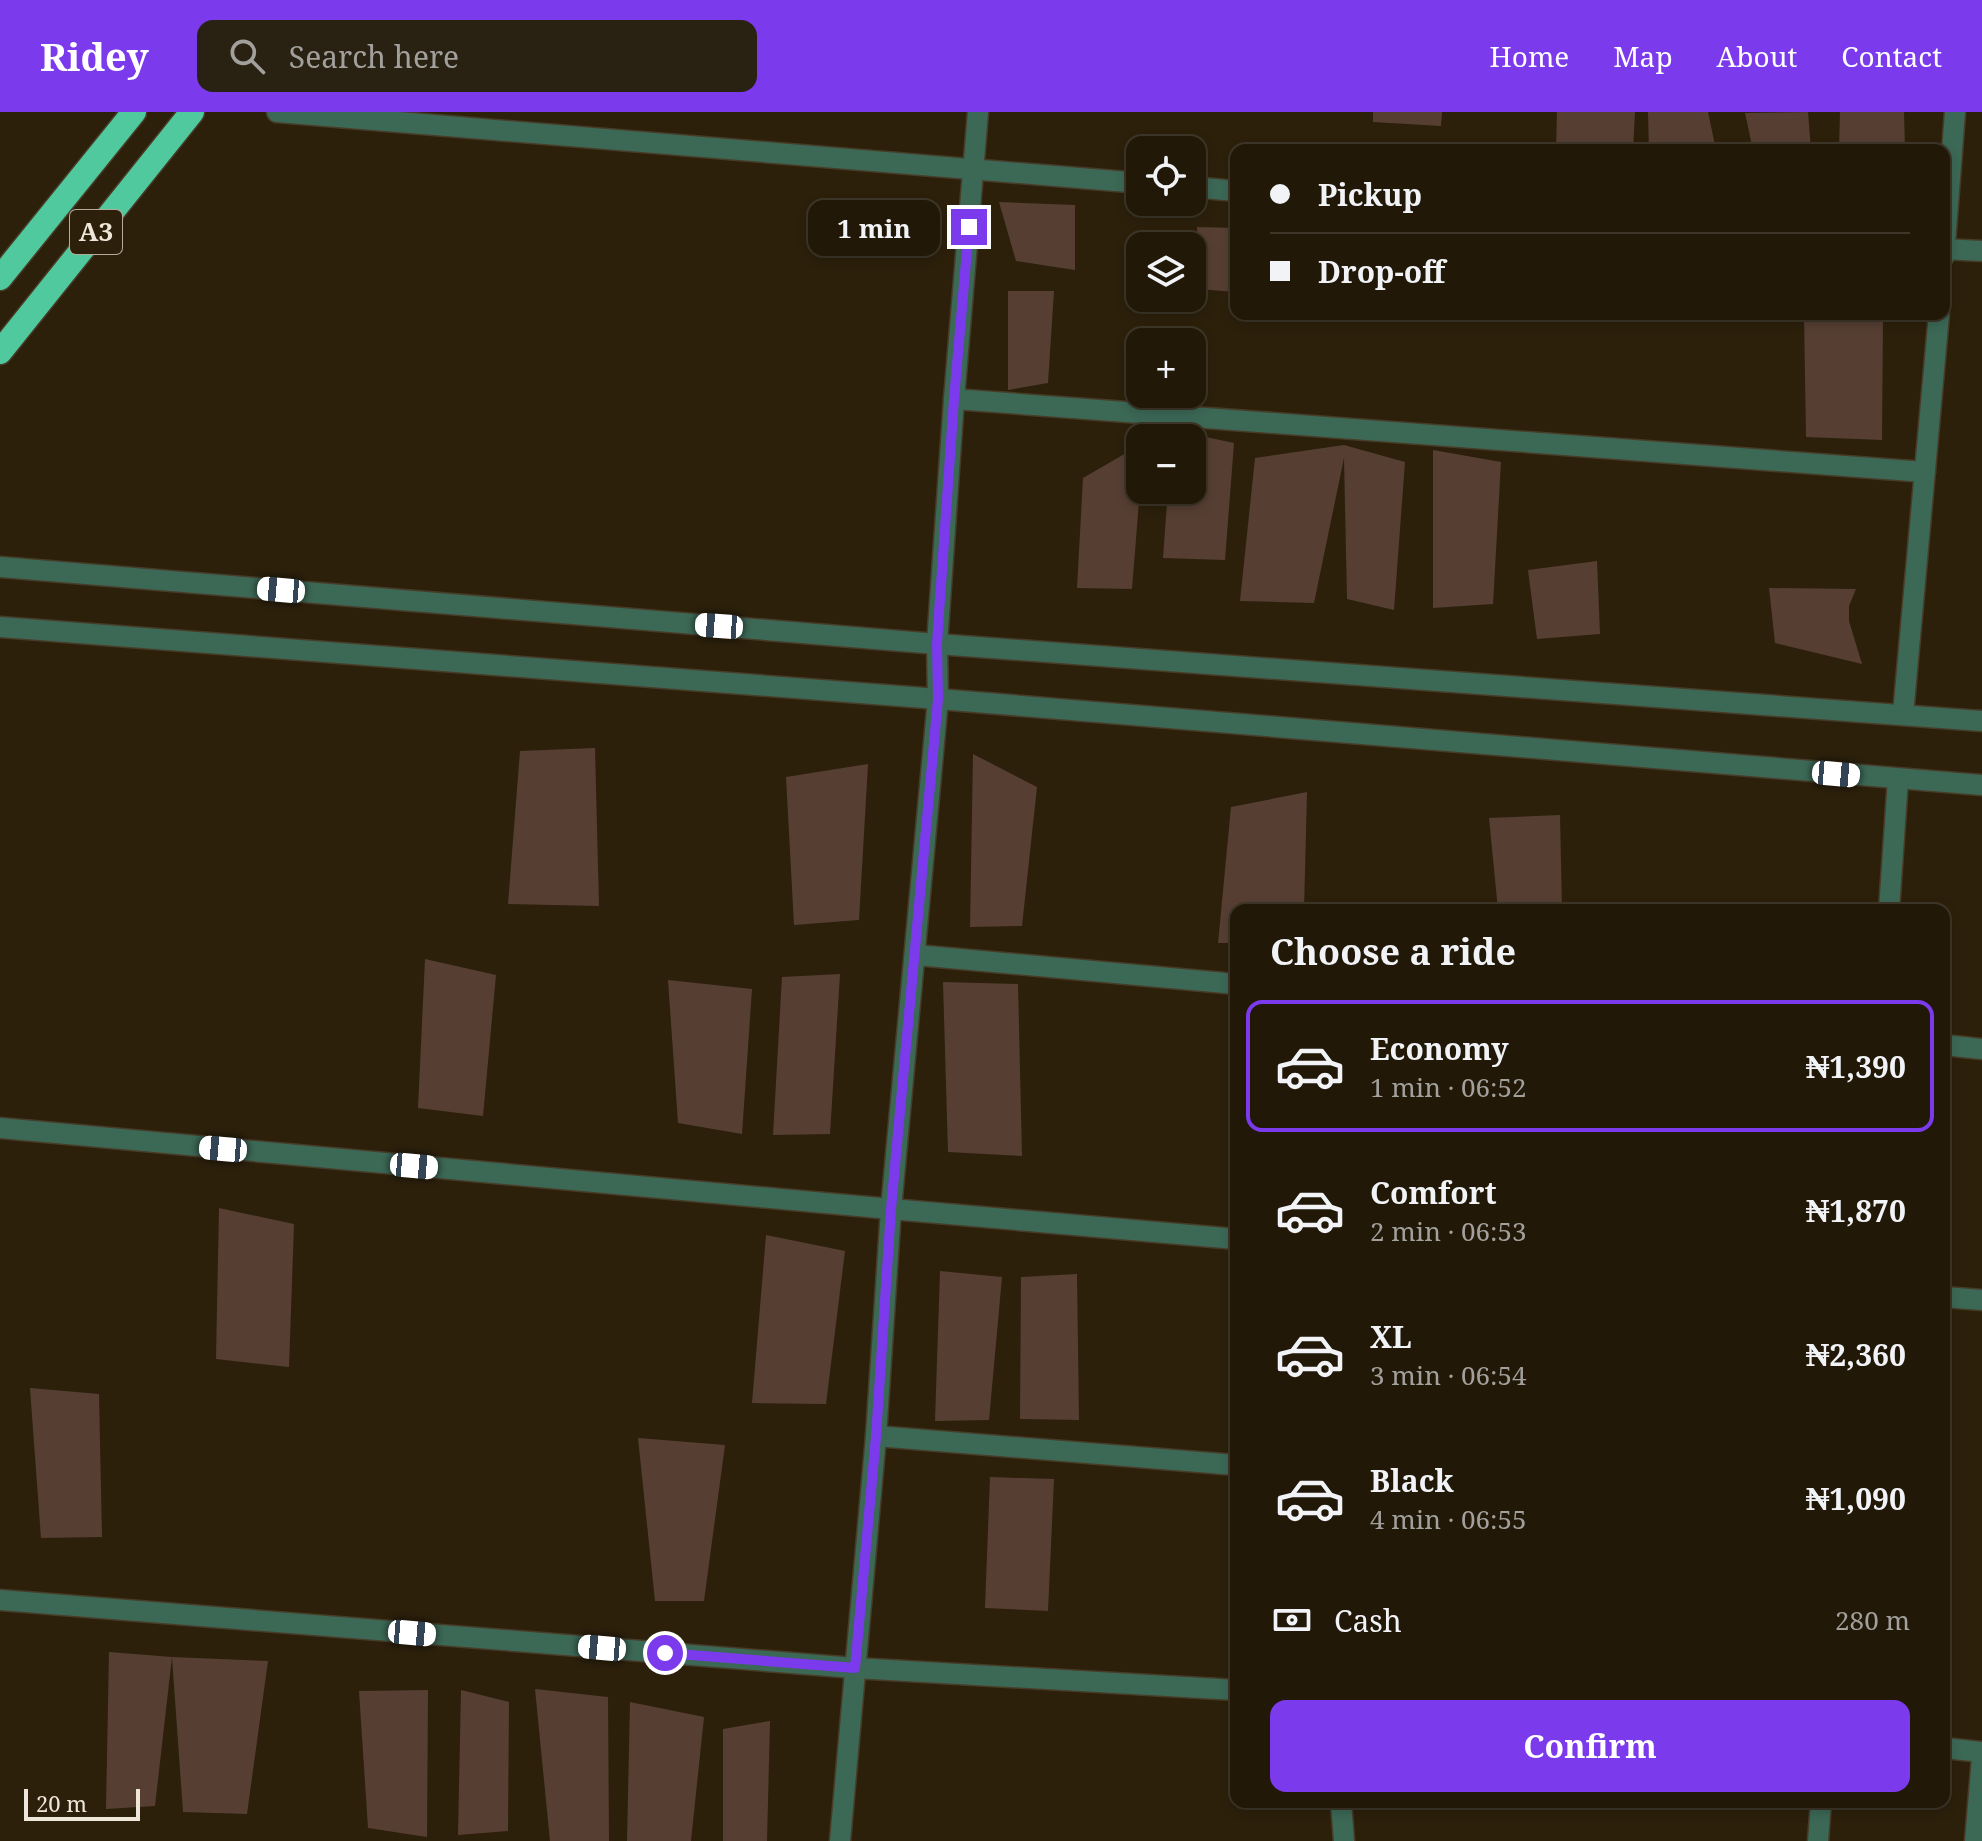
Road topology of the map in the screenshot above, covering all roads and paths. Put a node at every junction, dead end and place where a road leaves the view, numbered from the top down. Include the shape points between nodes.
1 (134, 112) edge
2 (192, 112) edge
3 (277, 112) edge
4 (978, 112) edge
5 (1955, 112) edge
6 (975, 169) junction
7 (1950, 174) edge
8 (1126, 182) edge
9 (1206, 188) edge
10 (1230, 190) edge
11 (1950, 249) edge
12 (1982, 251) edge
13 (0, 278) edge
14 (1938, 320) edge
15 (0, 352) edge
16 (954, 399) junction
17 (1925, 472) junction
18 (0, 567) edge
19 (0, 627) edge
20 (937, 644) junction
21 (938, 699) junction
22 (1903, 715) junction
23 (1982, 721) edge
24 (1898, 779) junction
25 (1982, 785) edge
26 (1889, 904) edge
27 (916, 955) junction
28 (1230, 983) edge
29 (1950, 1046) edge
30 (1982, 1049) edge
31 (0, 1128) edge
32 (891, 1209) junction
33 (1230, 1238) edge
34 (1950, 1297) edge
35 (1982, 1300) edge
36 (876, 1436) junction
37 (1230, 1465) edge
38 (0, 1600) edge
39 (855, 1668) junction
40 (1230, 1690) edge
41 (1950, 1749) edge
42 (1982, 1755) edge
43 (1341, 1808) edge
44 (1821, 1808) edge
45 (840, 1841) edge
46 (1344, 1841) edge
47 (1818, 1841) edge
48 (1975, 1841) edge

1 - 13 highway, A3
2 - 15 highway, A3
3 - 6 street
4 - 6 street
5 - 7 street
6 - 8 street
6 - 16 street
9 - 10 street
11 - 12 street
14 - 17 street
16 - 17 street
16 - 20 street
17 - 22 street
18 - 20 street
19 - 21 street
20 - 21 street
20 - 22 street
21 - 24 street
21 - 27 street
22 - 23 street
24 - 25 street
24 - 26 street
27 - 28 street
27 - 32 street
29 - 30 street
31 - 32 street
32 - 33 street
32 - 36 street
34 - 35 street
36 - 37 street
36 - 39 street
38 - 39 street
39 - 40 street
39 - 45 street
41 - 42 street
42 - 48 street
43 - 46 street
44 - 47 street

